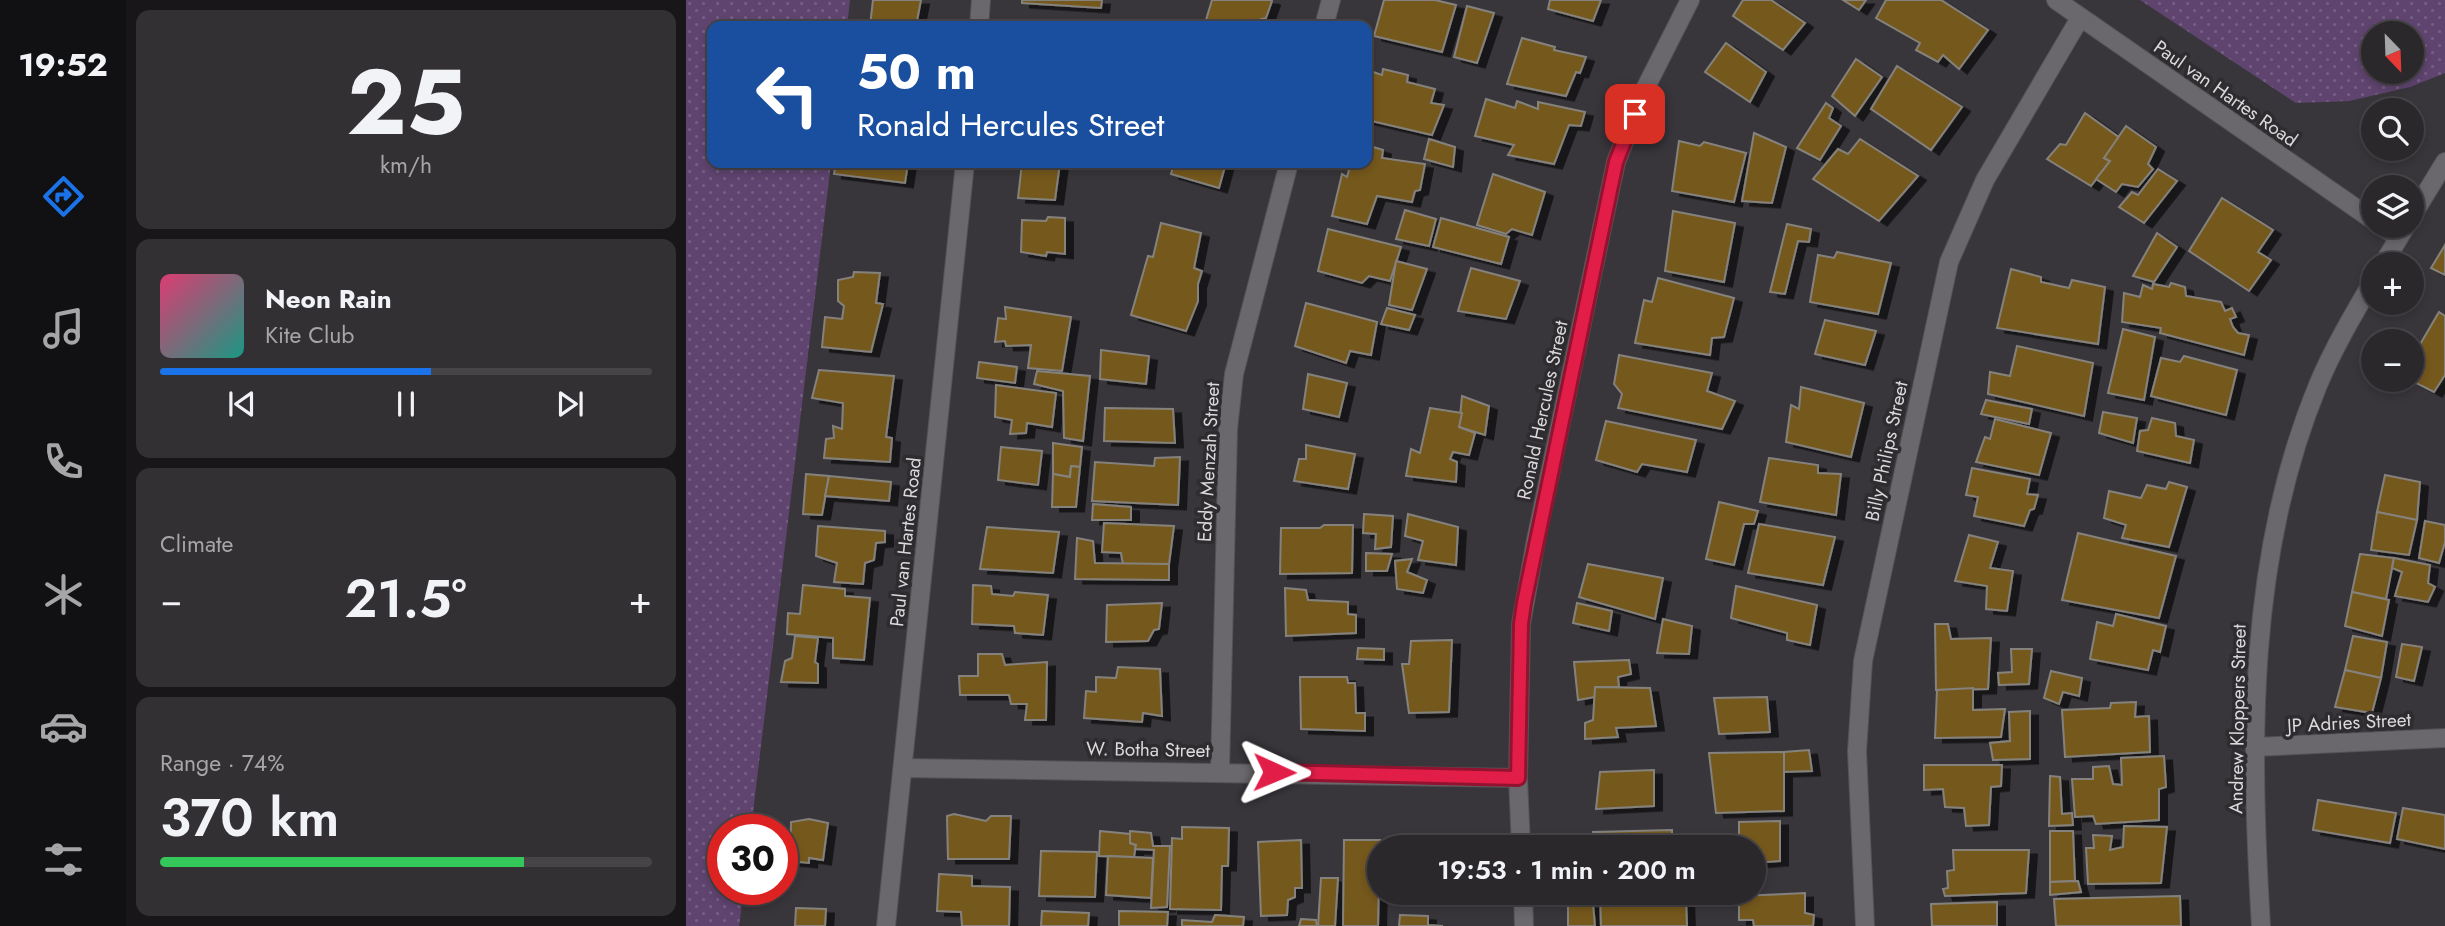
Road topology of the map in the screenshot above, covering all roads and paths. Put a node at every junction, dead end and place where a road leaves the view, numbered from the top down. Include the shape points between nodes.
1 (981, 0) edge
2 (1331, 0) edge
3 (1690, 0) edge
4 (2056, 0) edge
5 (2080, 18) junction
6 (979, 21) edge
7 (1325, 21) edge
8 (2445, 162) edge
9 (964, 168) edge
10 (1288, 168) edge
11 (2424, 196) edge
12 (2361, 212) edge
13 (2361, 302) edge
14 (2445, 738) edge
15 (2255, 747) junction
16 (903, 768) junction
17 (1220, 771) junction
18 (1518, 778) junction
19 (1520, 835) edge
20 (1523, 905) edge
21 (886, 926) edge
22 (1524, 926) edge
23 (1865, 926) edge
24 (2261, 926) edge

1 - 6 street
2 - 7 street
3 - 18 street, Ronald Hercules Street via 1645,89 1616,162 1521,624
4 - 5 street, Paul van Hartes Road
5 - 12 street, Paul van Hartes Road
5 - 23 street, Billy Philips Street via 1985,180 1949,262 1863,661 1857,751
8 - 11 street
9 - 16 street, Paul van Hartes Road
10 - 17 street, Eddy Menzah Street via 1234,374
13 - 15 street, Andrew Kloppers Street via 2318,386 2288,474 2260,611
14 - 15 street, JP Adries Street
15 - 24 street, Andrew Kloppers Street
16 - 17 street, W. Botha Street
16 - 21 street, Paul van Hartes Road
17 - 18 street, W. Botha Street
18 - 19 street, Ronald Hercules Street
20 - 22 street

